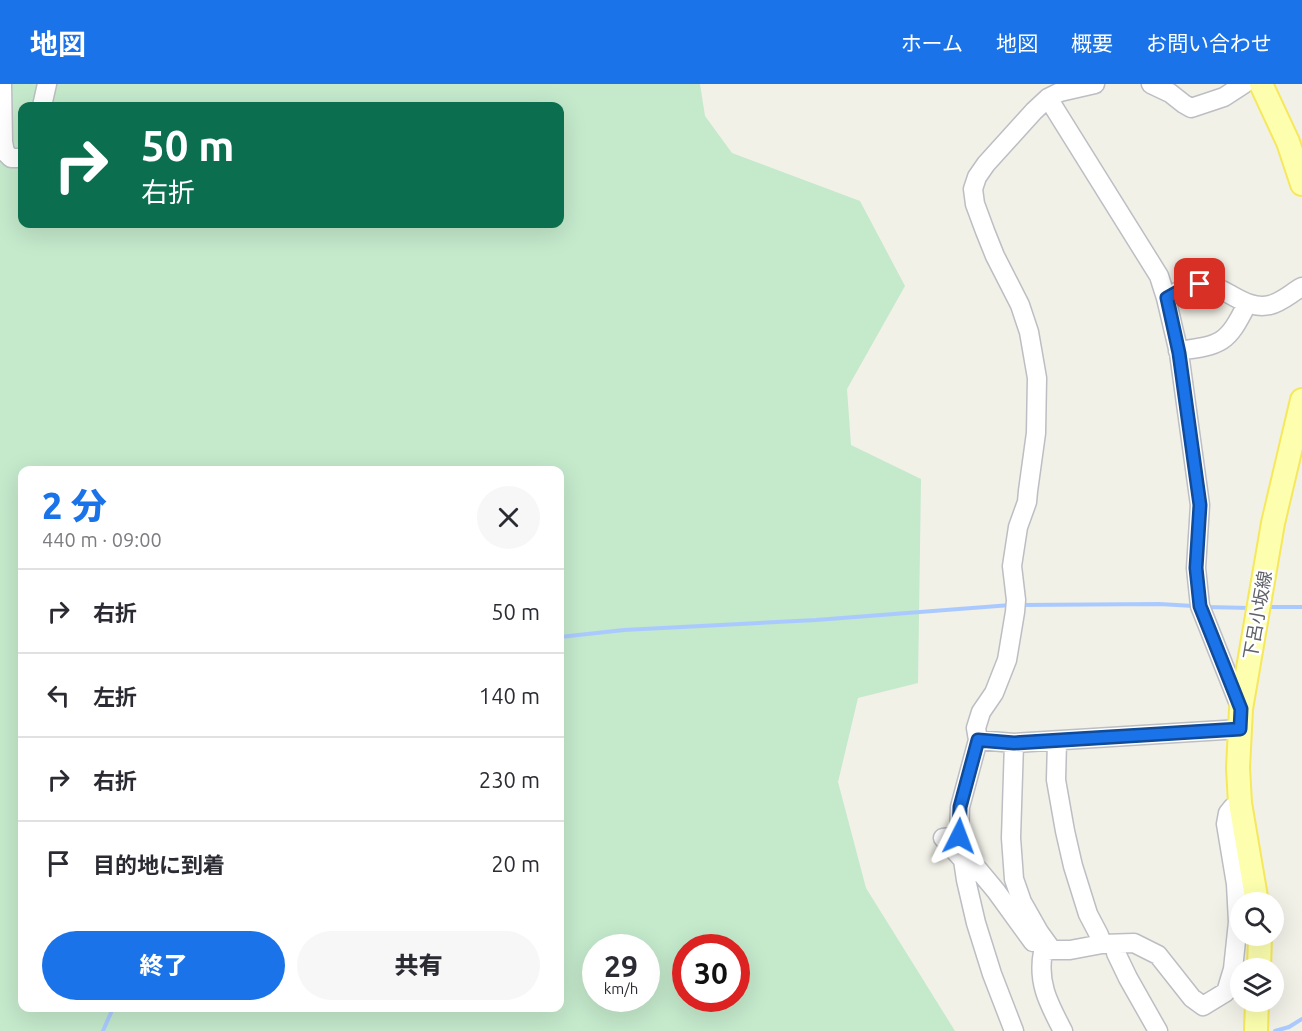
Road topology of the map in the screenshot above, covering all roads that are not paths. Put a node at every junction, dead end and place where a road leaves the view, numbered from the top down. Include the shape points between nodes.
1 (2, 84) edge
2 (47, 84) edge
3 (1095, 84) edge
4 (1151, 84) edge
5 (1244, 84) edge
6 (1261, 84) edge
7 (1048, 98) junction
8 (43, 102) edge
9 (18, 158) edge
10 (1302, 184) edge
11 (1302, 287) edge
12 (1167, 298) junction
13 (1247, 304) junction
14 (1178, 351) junction
15 (1302, 400) edge
16 (1240, 719) junction
17 (978, 740) junction
18 (1057, 741) junction
19 (1014, 743) junction
20 (1240, 803) junction
21 (963, 860) junction
22 (1255, 892) edge
23 (1109, 944) junction
24 (1048, 951) junction
25 (1257, 1012) edge
26 (1014, 1031) edge
27 (1063, 1031) edge
28 (1158, 1031) edge
29 (1256, 1031) edge

1 - 9 street via 5,152
2 - 8 street
3 - 7 street
4 - 5 street via 1191,108 1224,97
6 - 10 main road
7 - 12 street via 1159,276
7 - 17 street via 986,164 974,189 985,231 1020,304 1037,378 1036,433 1027,502 1018,527 1012,566 1015,606 1007,660 994,693 981,712 976,728
11 - 13 street via 1269,305
12 - 13 street via 1190,285 1208,284
12 - 14 street
13 - 14 street via 1227,337 1211,346
14 - 16 street via 1200,505 1196,568 1200,606
15 - 16 main road, 下呂小坂線 via 1273,523
16 - 18 street
16 - 20 main road, 下呂小坂線
17 - 19 street
17 - 21 street via 960,807 959,836 943,838
18 - 19 street
18 - 23 street via 1056,780 1072,866 1088,914 1099,935
19 - 24 street via 1014,879
20 - 22 main road, 下呂小坂線
20 - 23 street via 1228,813 1226,824 1238,922 1233,969 1226,992 1203,1006 1158,955 1134,943
21 - 24 street via 976,867 1033,943
21 - 26 street via 992,974
23 - 24 street
23 - 28 street
24 - 27 street via 1041,965 1042,982
25 - 29 main road

